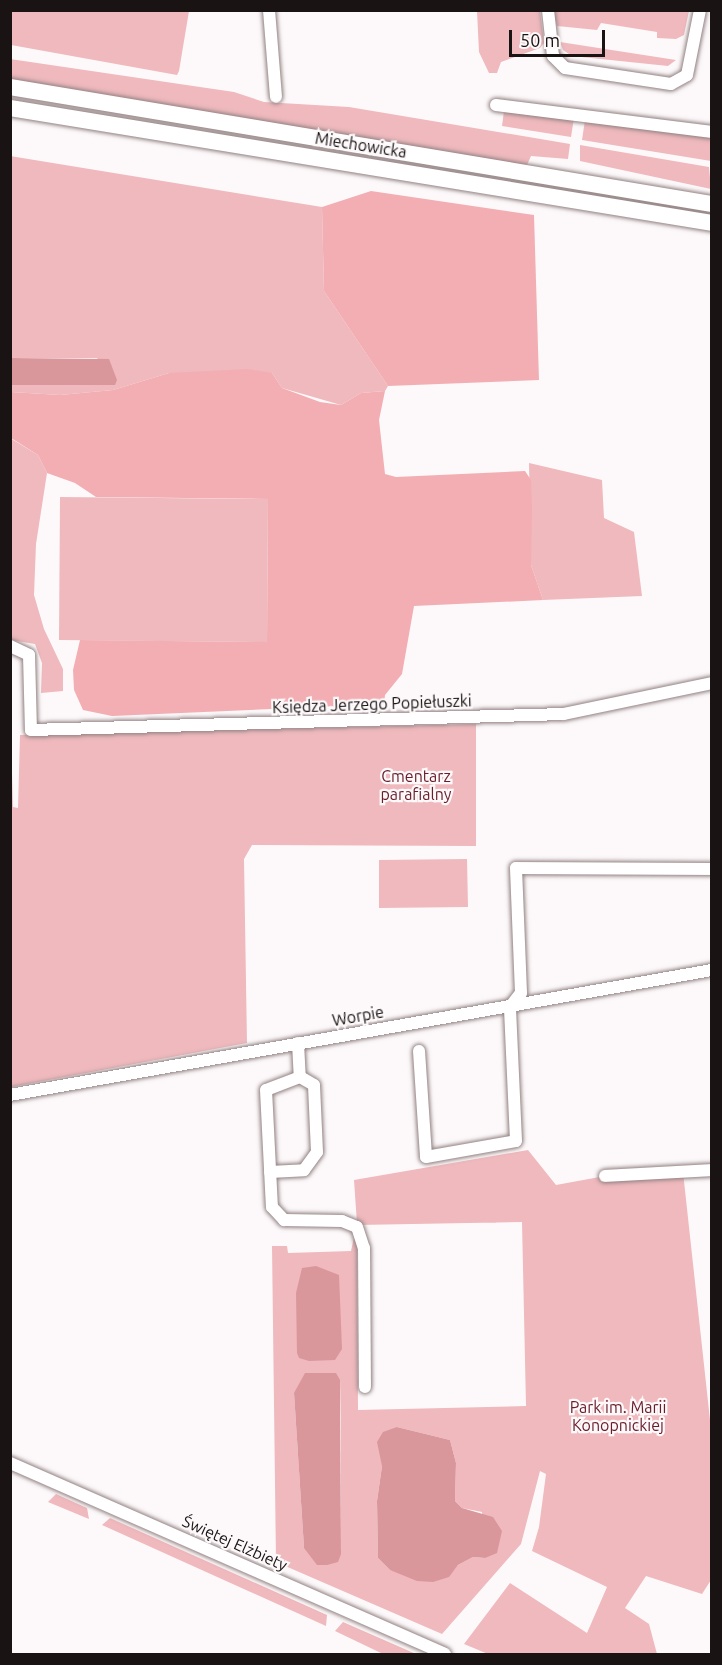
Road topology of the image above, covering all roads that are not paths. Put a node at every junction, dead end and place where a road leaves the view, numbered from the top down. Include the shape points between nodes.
1 (268, 10) edge
2 (548, 10) edge
3 (700, 10) edge
4 (10, 87) edge
5 (276, 97) dead end
6 (496, 105) dead end
7 (10, 108) edge
8 (711, 132) edge
9 (711, 204) edge
10 (711, 224) edge
11 (10, 646) edge
12 (711, 682) edge
13 (711, 869) edge
14 (711, 970) edge
15 (510, 1006) junction
16 (298, 1043) junction
17 (419, 1051) dead end
18 (300, 1077) junction
19 (10, 1095) edge
20 (711, 1170) edge
21 (270, 1172) junction
22 (605, 1176) dead end
23 (365, 1387) dead end
24 (10, 1463) edge
25 (445, 1654) edge

1 - 5 street
2 - 3 street via 553,56 565,68 671,84 687,75
4 - 9 main road, Miechowicka
6 - 8 street
7 - 10 main road, Miechowicka
11 - 12 street, Księdza Jerzego Popiełuszki via 29,655 31,730 564,714
13 - 15 street via 516,868 521,993
14 - 15 street, Worpie
15 - 16 street, Worpie
15 - 17 street via 516,1141 426,1157
16 - 18 street
16 - 19 street, Worpie
18 - 21 street via 266,1090
18 - 21 street via 314,1085 317,1152 304,1170
20 - 22 street
21 - 23 street via 272,1207 284,1220 342,1221 357,1227 364,1248
24 - 25 street, Świętej Elżbiety

